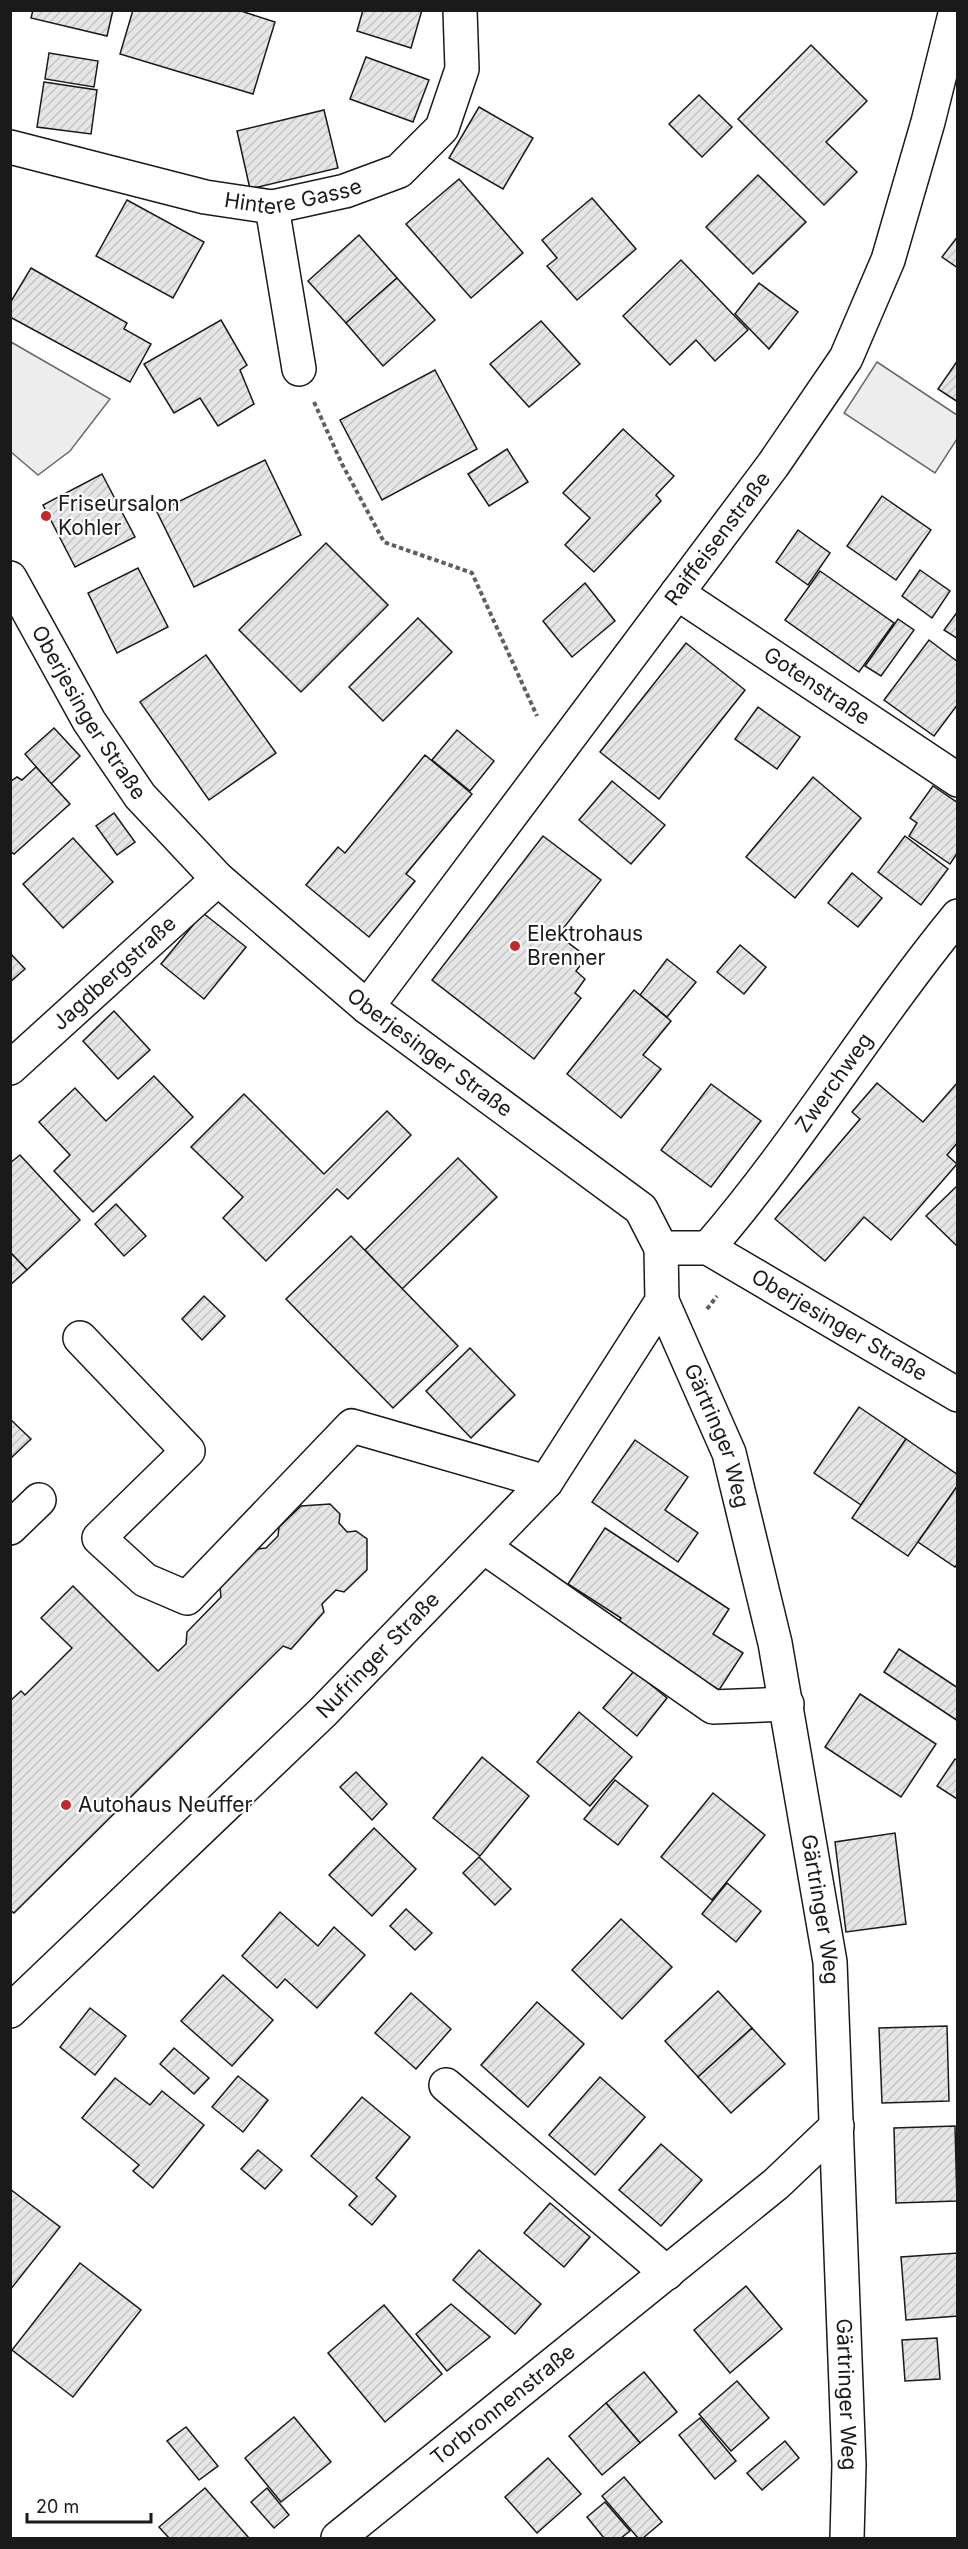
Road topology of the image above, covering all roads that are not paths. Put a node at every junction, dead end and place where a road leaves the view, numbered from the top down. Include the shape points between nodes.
1 (460, 10) edge
2 (951, 13) edge
3 (10, 147) edge
4 (272, 207) junction
5 (299, 369) road end
6 (10, 578) edge
7 (677, 593) junction
8 (957, 780) edge
9 (218, 879) junction
10 (957, 916) edge
11 (367, 1007) junction
12 (10, 1068) edge
13 (661, 1248) junction
14 (708, 1248) junction
15 (662, 1301) junction
16 (80, 1338) dead end
17 (953, 1384) edge
18 (546, 1482) junction
19 (39, 1500) dead end
20 (10, 1528) edge
21 (484, 1547) junction
22 (787, 1704) junction
23 (15, 1997) edge
24 (446, 2085) dead end
25 (837, 2127) junction
26 (667, 2272) junction
27 (338, 2538) edge
28 (847, 2538) edge

1 - 4 street, Hintere Gasse via 462,69 442,128 399,171 345,191
2 - 7 street, Raiffeisenstraße via 928,122 888,260 846,358 773,465
3 - 4 street, Hintere Gasse via 205,197
4 - 5 street
6 - 9 street, Oberjesinger Straße via 89,721 140,796
7 - 8 street, Gotenstraße
7 - 11 street, Raiffeisenstraße
9 - 11 street, Oberjesinger Straße
9 - 12 street, Jagdbergstraße
10 - 14 street, Zwerchweg via 742,1208
11 - 13 street, Oberjesinger Straße via 641,1209
13 - 14 street
13 - 15 street
14 - 17 street, Oberjesinger Straße
15 - 18 street, Nufringer Straße
15 - 22 street, Gärtringer Weg via 729,1453
16 - 18 street via 188,1451 99,1538 145,1580 188,1598 352,1426
18 - 21 street, Nufringer Straße
19 - 20 street
21 - 22 street via 713,1707
21 - 23 street, Nufringer Straße via 323,1712
22 - 25 street, Gärtringer Weg via 830,1962
24 - 26 street
25 - 26 street, Torbronnenstraße via 776,2184
25 - 28 street, Gärtringer Weg via 849,2465
26 - 27 street, Torbronnenstraße

